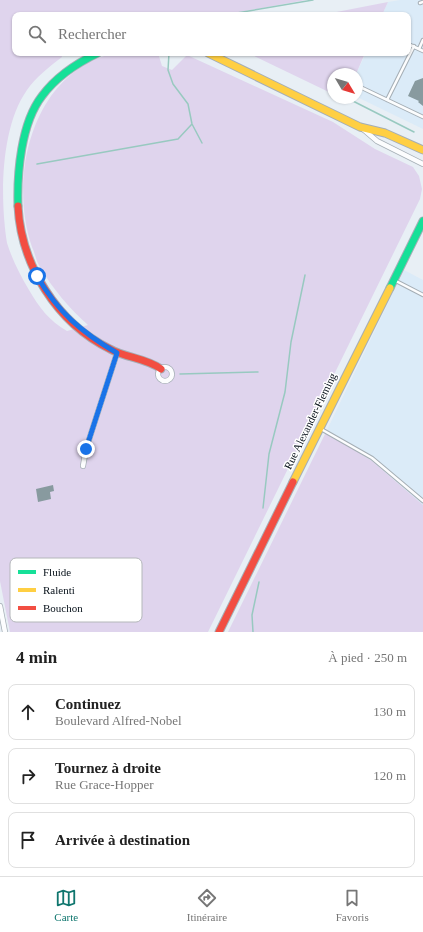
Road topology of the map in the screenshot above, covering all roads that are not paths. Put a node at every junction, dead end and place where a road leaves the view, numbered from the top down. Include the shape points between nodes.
1 (423, 40) edge
2 (411, 45) edge
3 (414, 46) junction
4 (419, 49) junction
5 (423, 51) edge
6 (411, 52) edge
7 (92, 56) edge
8 (214, 56) edge
9 (409, 56) edge
10 (363, 88) edge
11 (387, 100) junction
12 (423, 117) edge
13 (360, 127) junction
14 (423, 150) edge
15 (423, 164) edge
16 (423, 221) edge
17 (394, 280) junction
18 (423, 295) edge
19 (117, 353) junction
20 (161, 369) dead end
21 (319, 428) junction
22 (83, 466) dead end
23 (423, 501) edge
24 (0, 606) edge
25 (5, 632) edge
26 (219, 632) edge

1 - 4 lane
2 - 3 lane
3 - 4 lane
3 - 6 lane
4 - 5 lane
7 - 19 street via 61,76 40,98 32,114 19,166 17,210 27,255 47,294 83,331
8 - 13 street
9 - 11 lane
10 - 11 lane
11 - 12 lane
13 - 14 street via 385,132
13 - 15 street via 377,141
16 - 17 street, Rue Alexander-Fleming
17 - 18 lane
17 - 21 street, Rue Alexander-Fleming
19 - 20 street via 154,364
19 - 22 street via 86,449
21 - 23 lane via 372,458
21 - 26 street, Rue Alexander-Fleming
24 - 25 street

